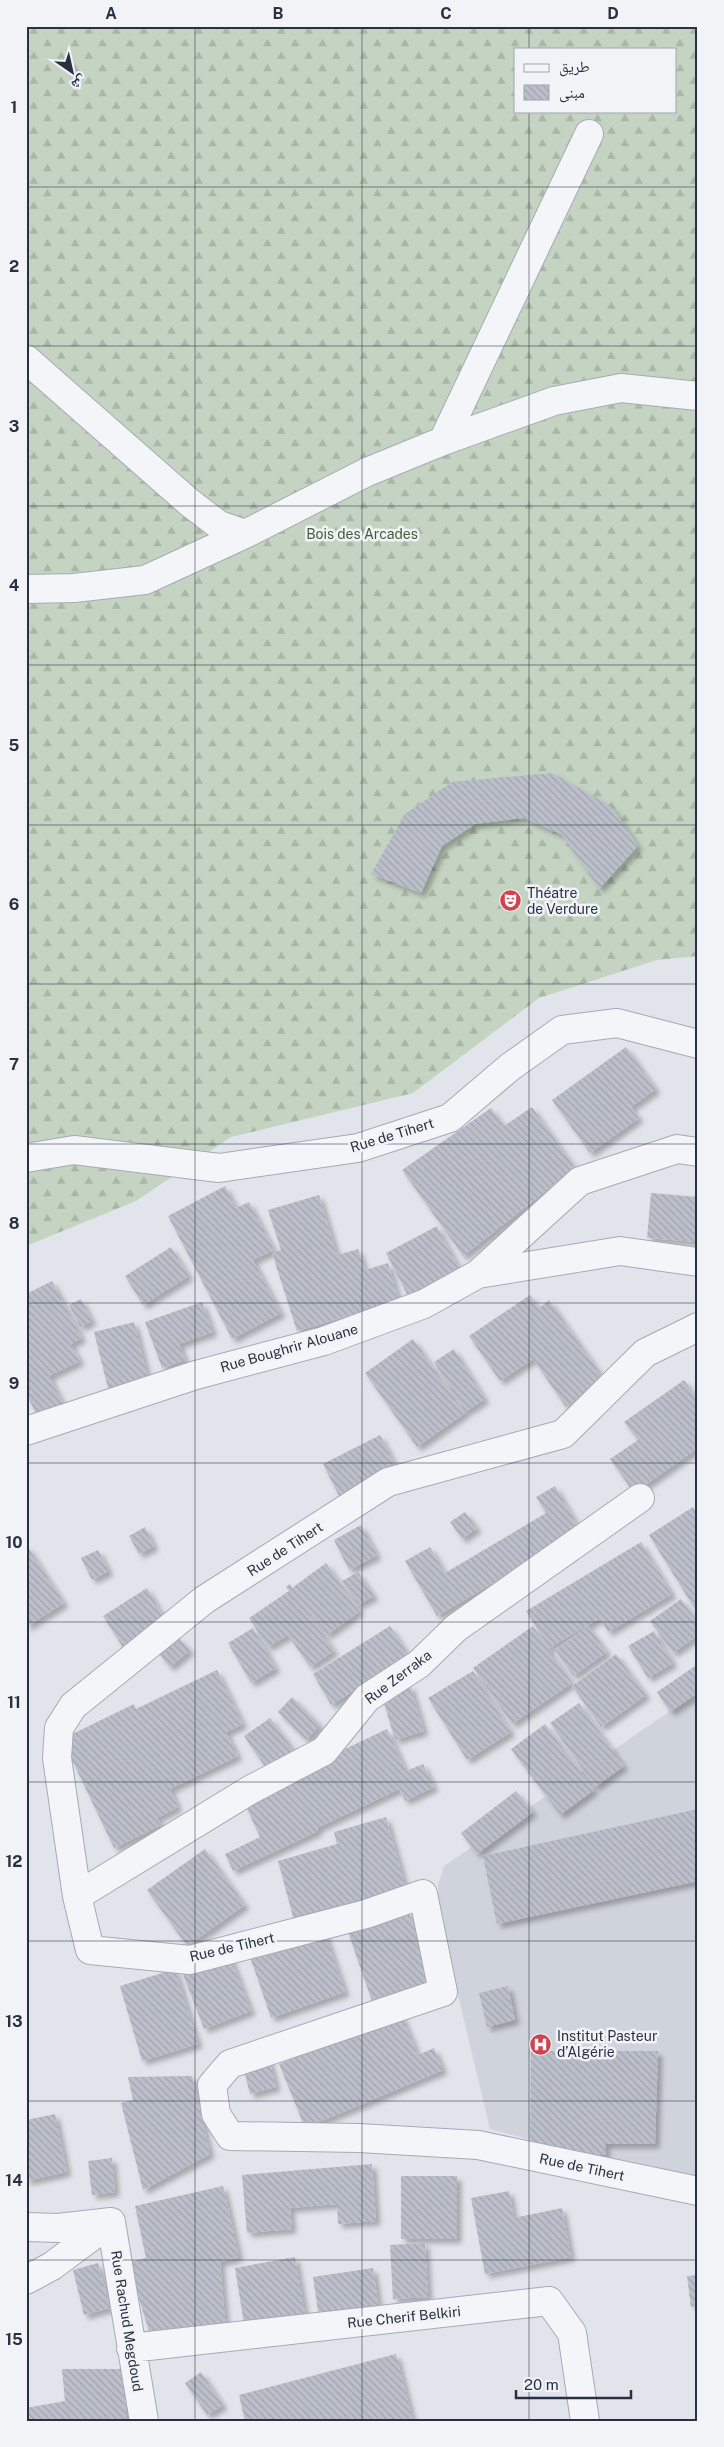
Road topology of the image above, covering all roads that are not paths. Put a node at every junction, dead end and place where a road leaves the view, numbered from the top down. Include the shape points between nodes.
1 (589, 134) dead end
2 (26, 359) edge
3 (698, 396) edge
4 (443, 441) junction
5 (245, 534) junction
6 (26, 589) edge
7 (698, 1044) edge
8 (698, 1152) edge
9 (26, 1158) edge
10 (698, 1262) edge
11 (478, 1274) junction
12 (698, 1327) edge
13 (26, 1431) edge
14 (640, 1498) dead end
15 (77, 1896) junction
16 (698, 2191) edge
17 (111, 2222) junction
18 (26, 2227) edge
19 (26, 2280) edge
20 (131, 2348) junction
21 (144, 2421) edge
22 (585, 2421) edge

1 - 4 street
2 - 5 street via 190,503 220,525
3 - 4 street via 621,388 554,401
4 - 5 street via 367,472
5 - 6 street via 145,580 74,588
7 - 9 street, Rue de Tihert via 617,1023 562,1030 510,1067 450,1118 358,1148 219,1168 74,1150
8 - 11 street via 678,1149 580,1181
10 - 11 street, Rue Boughrir Alouane via 620,1251
11 - 13 street, Rue Boughrir Alouane via 424,1304 324,1341 196,1375
12 - 15 street, Rue de Tihert via 645,1353 563,1434 388,1482 204,1600 73,1706 59,1728 57,1758
14 - 15 street, Rue Zerraka via 456,1628 419,1664 367,1698 324,1751 250,1790
15 - 16 street, Rue de Tihert via 90,1950 190,1960 366,1914 423,1894 443,1992 230,2064 212,2084 216,2114 230,2136 359,2138 478,2145
17 - 18 street via 58,2228
17 - 19 street via 52,2266
17 - 20 street, Rue Rachud Megdoud
20 - 21 street, Rue Rachud Megdoud
20 - 22 street, Rue Cherif Belkiri via 549,2301 572,2333

